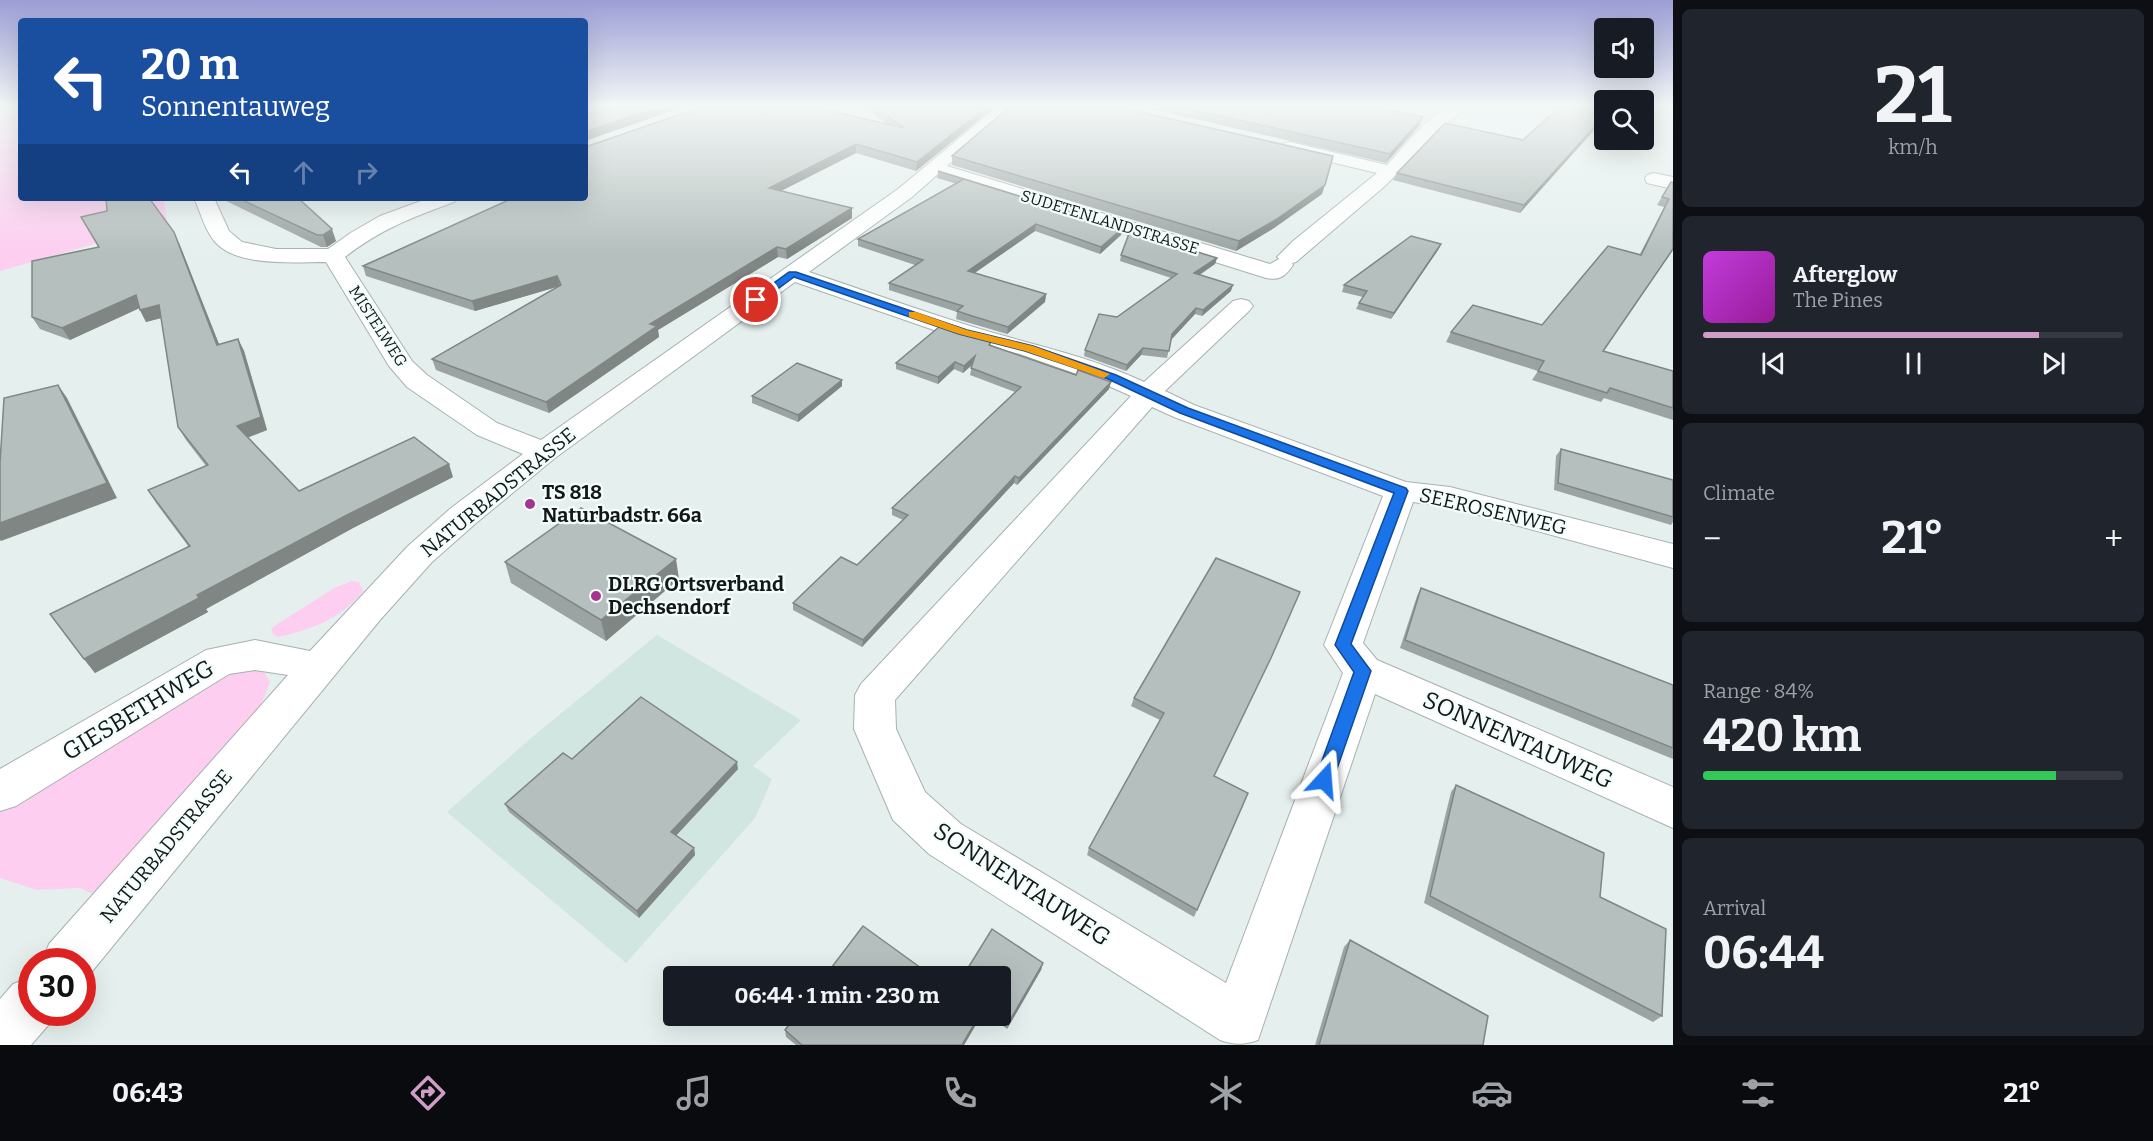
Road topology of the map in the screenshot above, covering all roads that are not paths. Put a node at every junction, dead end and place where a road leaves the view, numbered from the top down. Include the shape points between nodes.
1 (948, 156) edge
2 (1326, 156) edge
3 (1405, 156) edge
4 (934, 168) junction
5 (1391, 171) junction
6 (1654, 179) dead end
7 (1673, 183) edge
8 (205, 201) edge
9 (439, 201) edge
10 (333, 256) junction
11 (793, 274) junction
12 (1241, 306) dead end
13 (1149, 394) junction
14 (544, 452) junction
15 (1401, 491) junction
16 (1673, 556) edge
17 (318, 668) junction
18 (1363, 671) junction
19 (0, 792) edge
20 (1673, 808) edge
21 (79, 948) edge
22 (18, 1019) edge
23 (0, 1039) edge

1 - 4 street, NATURBADSTRASSE
2 - 5 street
3 - 5 street, SUDETENLANDSTRASSE
4 - 5 street, SUDETENLANDSTRASSE via 1274,273 1316,230
4 - 11 street, NATURBADSTRASSE via 905,194
6 - 7 street
8 - 10 street via 219,232 234,247 260,254
9 - 10 street via 387,220
10 - 14 street, MISTELWEG via 402,366 417,381 487,429
11 - 13 street, SEEROSENWEG via 963,332 1029,348
11 - 14 street, NATURBADSTRASSE
12 - 13 street via 1161,378
13 - 15 street, SEEROSENWEG via 1184,411
13 - 18 street, SONNENTAUWEG via 875,695 875,729 909,806 945,839 1239,1021
14 - 17 street, NATURBADSTRASSE via 420,554
15 - 16 street, SEEROSENWEG via 1450,497
15 - 18 street, SONNENTAUWEG via 1342,645
17 - 19 street, GIESBETHWEG via 255,655 220,661
17 - 21 street, NATURBADSTRASSE
18 - 20 street, SONNENTAUWEG
22 - 23 street

